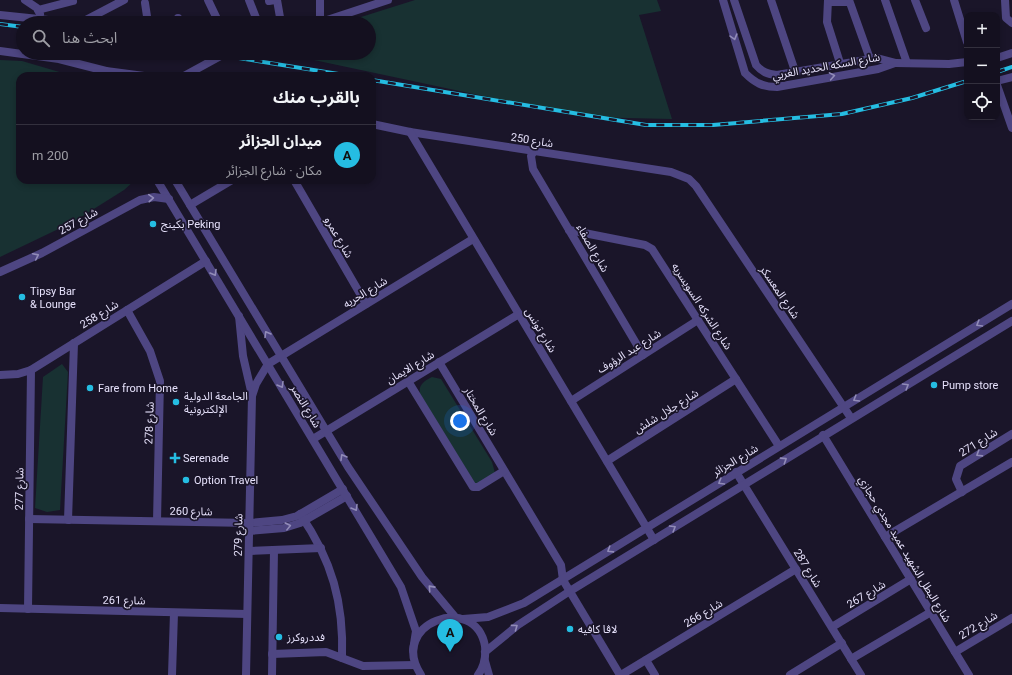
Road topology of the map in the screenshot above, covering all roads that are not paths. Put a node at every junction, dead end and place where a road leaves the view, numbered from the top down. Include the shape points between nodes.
1 (25, 0) edge
2 (104, 0) edge
3 (124, 0) edge
4 (208, 0) edge
5 (249, 0) edge
6 (274, 0) edge
7 (320, 0) edge
8 (388, 0) edge
9 (723, 0) edge
10 (734, 0) edge
11 (771, 0) edge
12 (885, 0) edge
13 (915, 0) edge
14 (954, 0) edge
15 (1005, 0) edge
16 (828, 1) edge
17 (849, 1) edge
18 (73, 2) dead end
19 (145, 3) dead end
20 (37, 6) edge
21 (108, 8) junction
22 (0, 15) edge
23 (39, 16) edge
24 (92, 16) edge
25 (147, 16) edge
26 (216, 16) edge
27 (255, 16) edge
28 (279, 16) edge
29 (319, 16) edge
30 (340, 16) edge
31 (16, 17) edge
32 (1012, 23) edge
33 (926, 28) dead end
34 (964, 32) edge
35 (0, 50) edge
36 (16, 52) edge
37 (1012, 53) edge
38 (1000, 57) edge
39 (870, 59) junction
40 (61, 60) edge
41 (211, 60) edge
42 (964, 62) edge
43 (840, 63) junction
44 (896, 63) junction
45 (907, 63) junction
46 (84, 67) junction
47 (795, 71) junction
48 (88, 72) edge
49 (100, 72) edge
50 (191, 72) edge
51 (1012, 77) edge
52 (1000, 80) edge
53 (1000, 94) edge
54 (376, 125) edge
55 (1012, 128) edge
56 (410, 132) junction
57 (534, 151) junction
58 (689, 179) joint
59 (160, 184) edge
60 (177, 184) edge
61 (225, 184) edge
62 (296, 184) edge
63 (169, 199) junction
64 (190, 205) junction
65 (569, 230) junction
66 (473, 239) junction
67 (206, 261) junction
68 (0, 272) edge
69 (366, 304) junction
70 (1012, 304) edge
71 (127, 310) junction
72 (518, 314) junction
73 (239, 316) junction
74 (698, 320) junction
75 (1012, 321) edge
76 (950, 342) junction
77 (74, 343) junction
78 (958, 354) junction
79 (643, 355) junction
80 (281, 357) junction
81 (439, 362) junction
82 (268, 364) junction
83 (31, 370) junction
84 (0, 375) edge
85 (736, 379) junction
86 (408, 381) junction
87 (878, 386) junction
88 (252, 396) junction
89 (887, 398) junction
90 (571, 401) junction
91 (844, 407) junction
92 (851, 418) junction
93 (326, 430) junction
94 (1012, 434) edge
95 (823, 435) junction
96 (313, 439) junction
97 (779, 446) junction
98 (607, 461) junction
99 (1012, 462) edge
100 (504, 471) junction
101 (736, 472) junction
102 (744, 486) junction
103 (345, 492) junction
104 (962, 492) junction
105 (303, 517) junction
106 (29, 519) junction
107 (68, 520) junction
108 (157, 521) junction
109 (249, 527) junction
110 (647, 527) junction
111 (885, 538) junction
112 (654, 540) junction
113 (321, 548) junction
114 (274, 550) junction
115 (249, 551) junction
116 (796, 569) junction
117 (911, 579) junction
118 (563, 580) junction
119 (570, 591) junction
120 (0, 608) edge
121 (28, 609) junction
122 (930, 612) junction
123 (174, 613) junction
124 (248, 614) junction
125 (460, 618) junction
126 (1012, 618) edge
127 (832, 627) junction
128 (842, 643) junction
129 (413, 650) junction
130 (486, 652) junction
131 (955, 652) junction
132 (272, 654) junction
133 (342, 658) junction
134 (851, 659) junction
135 (646, 660) junction
136 (485, 661) junction
137 (415, 666) junction
138 (172, 675) edge
139 (246, 675) edge
140 (272, 675) edge
141 (421, 675) edge
142 (478, 675) edge
143 (489, 675) edge
144 (620, 675) edge
145 (656, 675) edge
146 (790, 675) edge
147 (861, 675) edge
148 (969, 675) edge

1 - 20 street
2 - 21 street
3 - 21 street
4 - 26 street
5 - 27 street
6 - 28 street
7 - 29 street
8 - 30 street
9 -> 44 street, شارع السكه الحديد الغربي via 745,72 754,82 765,87 878,69
10 - 47 street, شارع السكه الحديد الغربي via 756,65 769,74
11 - 47 street
12 - 45 street
13 - 33 street
14 - 34 street
15 - 32 street via 1006,18
16 - 17 street
16 - 43 street via 827,22
17 - 39 street
18 - 20 street
19 - 25 street
20 - 23 street
21 - 24 street
22 - 31 street
35 - 36 street
37 - 38 street
39 - 43 street, شارع السكه الحديد الغربي
39 - 44 street, شارع السكه الحديد الغربي via 877,58
40 - 46 street
41 - 50 street
42 - 45 street, شارع السكه الحديد الغربي
43 - 47 street, شارع السكه الحديد الغربي
44 - 45 street, شارع السكه الحديد الغربي
46 - 48 street
46 - 49 street
51 - 52 street
53 - 55 street
54 - 56 street, شارع 250
56 - 57 street, شارع 250
56 - 66 street, شارع تونس
57 - 58 street, شارع 250 via 671,172
57 - 65 street, شارع الصفاء via 531,156 533,169
58 - 91 street, شارع المعسكر
59 - 63 street, شارع النصر
60 - 64 street, شارع النصر
61 - 64 street
62 - 69 street, شارع عمرو
63 - 67 street, شارع النصر
68 -> 63 street, شارع 257 via 42,254 140,200 154,197
80 -> 64 street, شارع النصر
65 - 74 street, شارع الشركه السويسريه via 652,248
65 - 79 street, شارع الصفاء
66 - 69 street, شارع الحريه
66 - 72 street, شارع تونس
67 - 71 street, شارع 258
67 -> 73 street, شارع النصر
69 - 80 street, شارع الحريه
70 -> 76 street, شارع الجزائر
71 - 77 street, شارع 258
71 - 108 street, شارع 278 via 152,356 160,381
72 - 81 street, شارع الايمان
72 - 90 street, شارع تونس
73 - 82 street, شارع النصر
73 - 88 street, شارع 279 via 243,356
74 - 79 street, شارع عبد الرؤوف
74 - 85 street, شارع الشركه السويسريه
75 - 78 street
76 - 78 street
76 - 87 street, شارع الجزائر
77 - 83 street, شارع 258
77 - 107 street
89 -> 78 street
79 - 90 street, شارع عبد الرؤوف
80 - 82 street, شارع الحريه
80 - 93 street, شارع النصر
81 - 86 street, شارع الايمان
81 - 100 street, شارع المختار
82 - 88 street, شارع 279
82 -> 96 street, شارع النصر
83 - 84 street, شارع 258
83 - 106 street, شارع 277
85 - 97 street, شارع الشركه السويسريه
85 - 98 street, شارع جلال شلش
86 - 93 street, شارع الايمان
86 - 100 street via 473,487 478,487
87 - 89 street
87 -> 91 street, شارع الجزائر
88 - 109 street, شارع 279
89 - 92 street
90 - 98 street, شارع تونس
91 - 92 street, شارع المعسكر
91 - 97 street, شارع الجزائر
92 - 95 street
93 - 96 street, شارع الايمان
125 -> 93 street, شارع النصر via 422,578
94 -> 104 street, شارع 271 via 960,466 956,479
102 -> 95 street
95 - 111 street, شارع البطل الشهيد عميد مجدي حجازي
96 - 103 street, شارع النصر
97 - 101 street, شارع الجزائر
98 - 110 street, شارع تونس
99 - 104 street
100 - 118 street, شارع المختار via 561,565
101 - 102 street, شارع 287
101 -> 110 street, شارع الجزائر
112 -> 102 street
102 - 116 street, شارع 287
103 - 105 street, شارع 260
103 -> 129 street, شارع النصر via 401,587 416,630
104 - 111 street
105 - 109 street, شارع 260
105 - 113 street
106 - 107 street, شارع 260
106 - 121 street, شارع 277
107 - 108 street, شارع 260
108 - 109 street, شارع 260
109 - 115 street, شارع 279
110 - 112 street, شارع تونس
110 -> 118 street, شارع الجزائر
111 - 117 street, شارع البطل الشهيد عميد مجدي حجازي
112 - 119 street
113 - 114 street
113 - 133 street via 334,581 340,607
114 - 115 street
114 - 132 street
115 - 124 street, شارع 279
116 - 127 street, شارع 287
116 - 135 street, شارع 266
117 - 122 street, شارع البطل الشهيد عميد مجدي حجازي
117 - 127 street, شارع 267
118 - 119 street, شارع المختار
118 - 125 street, شارع الجزائر via 524,603 488,617
130 -> 119 street via 532,615
119 - 144 street, شارع المختار
120 - 121 street, شارع 261
121 - 123 street, شارع 261
122 - 131 street, شارع البطل الشهيد عميد مجدي حجازي
122 - 134 street
123 - 124 street, شارع 261
123 - 138 street
124 - 139 street, شارع 279
125 - 129 street, شارع الجزائر via 446,617 428,624 418,636
125 - 130 street, شارع النصر via 479,632
126 - 131 street, شارع 272
127 - 128 street, شارع 287
128 - 134 street, شارع 287
128 - 146 street
129 - 137 street, شارع النصر
130 - 136 street
131 - 148 street, شارع البطل الشهيد عميد مجدي حجازي
132 - 133 street via 326,652
132 - 140 street
133 - 137 street via 363,666
134 - 147 street, شارع 287
135 - 144 street, شارع 266
135 - 145 street
136 - 142 street
136 - 143 street
137 - 141 street

